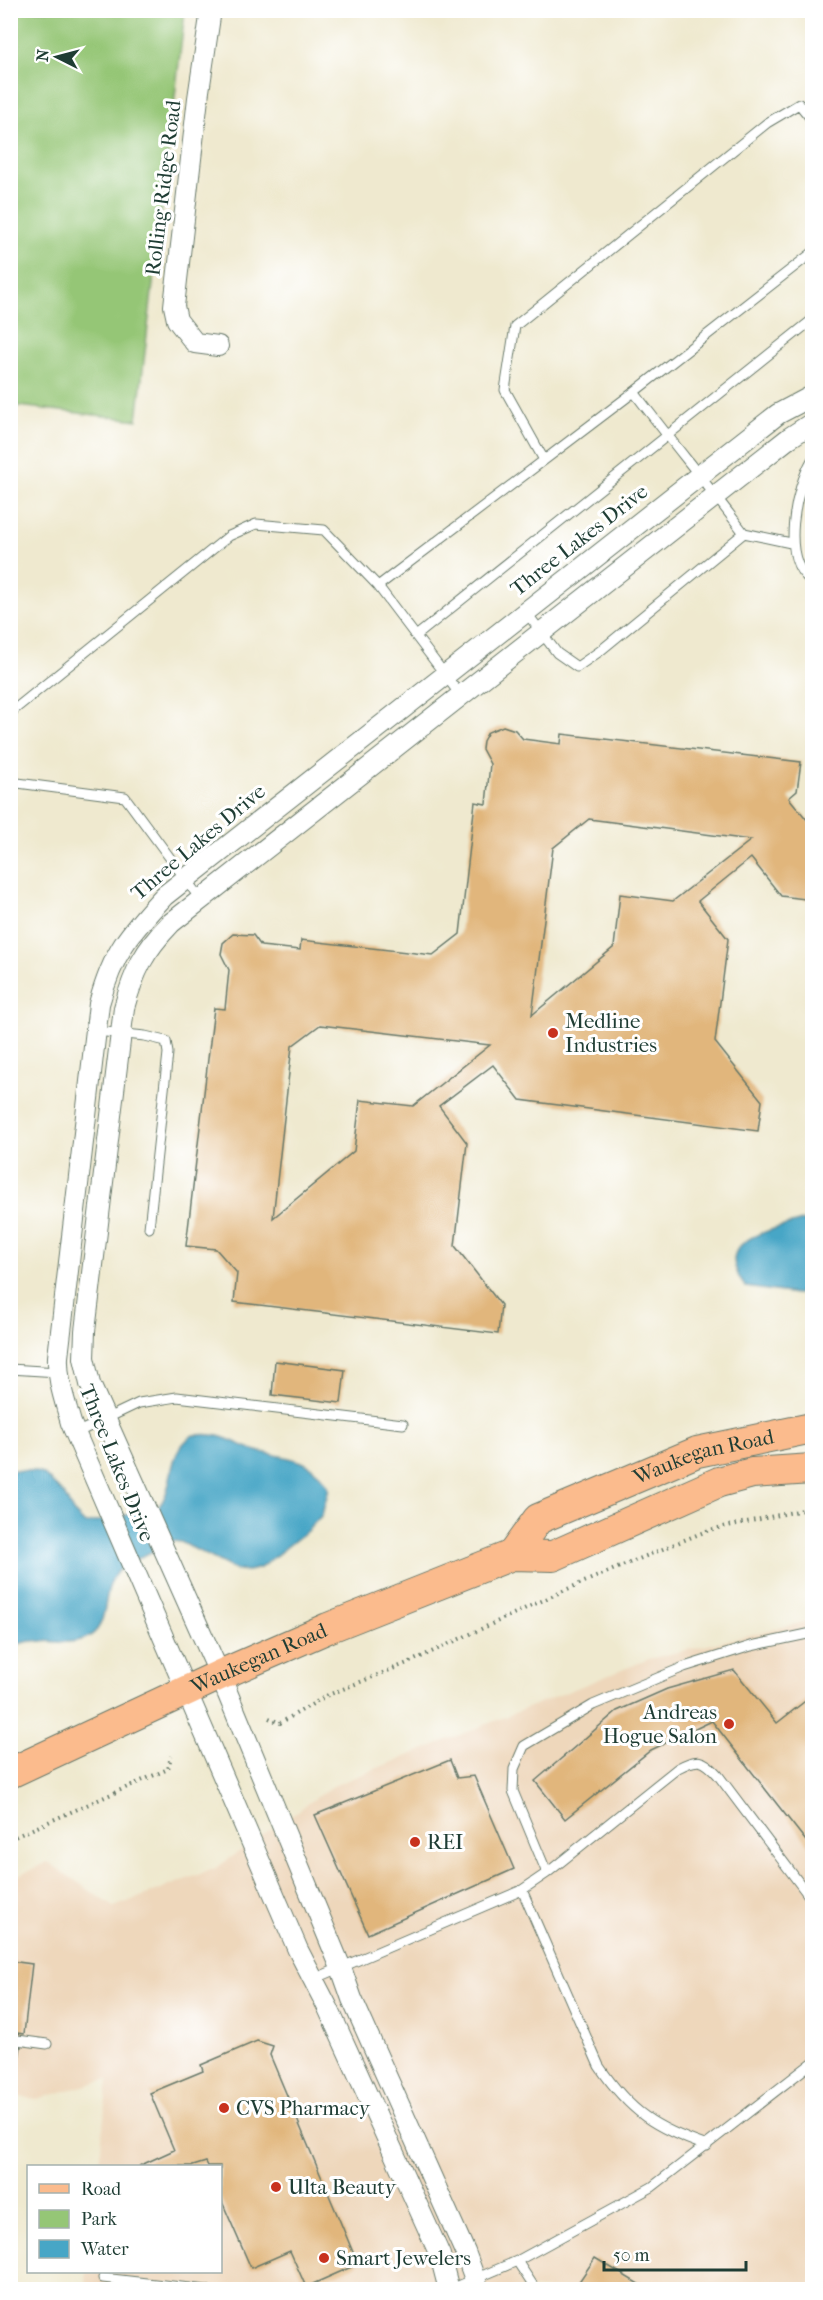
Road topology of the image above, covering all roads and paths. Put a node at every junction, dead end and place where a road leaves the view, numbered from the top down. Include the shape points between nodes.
1 (211, 10) edge
2 (813, 120) edge
3 (813, 253) edge
4 (813, 320) edge
5 (218, 346) dead end
6 (634, 392) junction
7 (813, 396) edge
8 (813, 423) edge
9 (668, 437) junction
10 (544, 460) junction
11 (813, 460) edge
12 (701, 474) junction
13 (716, 495) junction
14 (744, 533) junction
15 (791, 543) junction
16 (813, 581) edge
17 (378, 586) junction
18 (526, 612) junction
19 (540, 633) junction
20 (416, 636) junction
21 (446, 675) junction
22 (461, 696) junction
23 (10, 713) edge
24 (10, 782) edge
25 (186, 880) junction
26 (201, 900) junction
27 (96, 1031) junction
28 (122, 1033) junction
29 (149, 1228) dead end
30 (10, 1369) edge
31 (58, 1372) junction
32 (106, 1420) junction
33 (403, 1424) dead end
34 (813, 1428) edge
35 (76, 1433) junction
36 (813, 1468) edge
37 (813, 1508) edge
38 (512, 1555) junction
39 (813, 1633) edge
40 (220, 1675) junction
41 (186, 1690) junction
42 (269, 1718) dead end
43 (171, 1756) dead end
44 (10, 1773) edge
45 (10, 1839) edge
46 (547, 1873) junction
47 (522, 1890) junction
48 (813, 1900) edge
49 (341, 1968) junction
50 (314, 1979) junction
51 (10, 2039) edge
52 (47, 2044) dead end
53 (813, 2063) edge
54 (707, 2146) junction
55 (517, 2261) junction
56 (102, 2278) dead end
57 (477, 2284) edge
58 (207, 2289) edge
59 (449, 2289) edge
60 (536, 2289) edge

1 - 5 street, Rolling Ridge Road via 174,306 177,320 195,342
2 - 10 lane via 799,105 767,123 515,326 505,390
3 - 6 lane
4 - 9 lane
6 - 9 lane
6 - 10 lane
7 - 12 street, Three Lakes Drive via 778,414
8 - 13 street, Three Lakes Drive
9 - 12 lane
9 - 20 lane
10 - 17 lane
11 - 15 lane via 799,492
12 - 13 lane
12 - 18 street, Three Lakes Drive
13 - 14 lane
13 - 19 street, Three Lakes Drive
14 - 15 lane
14 - 19 lane via 577,667 557,653
15 - 16 lane via 797,560
17 - 20 lane
17 - 23 lane via 324,530 256,524 229,536
18 - 19 lane
18 - 21 street, Three Lakes Drive
19 - 22 street, Three Lakes Drive
20 - 21 lane
21 - 22 lane
21 - 25 street, Three Lakes Drive
22 - 26 street, Three Lakes Drive
24 - 25 lane via 125,797
25 - 26 lane
25 - 27 street, Three Lakes Drive via 164,896 122,946 106,980
26 - 28 street, Three Lakes Drive via 151,943 131,982
27 - 28 lane
27 - 31 street, Three Lakes Drive
28 - 29 lane via 166,1041 168,1053
28 - 32 street, Three Lakes Drive via 85,1331 84,1358 90,1384
30 - 31 lane
31 - 35 street, Three Lakes Drive
32 - 33 lane via 139,1404 177,1397
32 - 35 lane
32 - 40 street, Three Lakes Drive
34 - 38 main road, Waukegan Road via 696,1452 538,1519
35 - 41 street, Three Lakes Drive
36 - 38 main road, Waukegan Road via 752,1473 719,1482 553,1556
37 - 42 path via 709,1530 328,1695 280,1723
38 - 40 main road, Waukegan Road
39 - 46 lane via 684,1667 593,1705 524,1746 514,1769 513,1791
40 - 41 main road, Waukegan Road
40 - 49 street, Three Lakes Drive
41 - 44 main road, Waukegan Road
41 - 50 street, Three Lakes Drive
43 - 45 path via 168,1769
46 - 47 lane
46 - 48 lane via 678,1768 701,1761 718,1775
47 - 49 lane
47 - 54 lane via 599,2066 614,2089 639,2114
49 - 50 lane
49 - 57 street, Three Lakes Drive
50 - 59 street, Three Lakes Drive via 440,2255
51 - 52 lane
53 - 54 lane
54 - 55 lane via 652,2187
55 - 57 lane
55 - 60 lane
56 - 58 lane
57 - 59 lane

